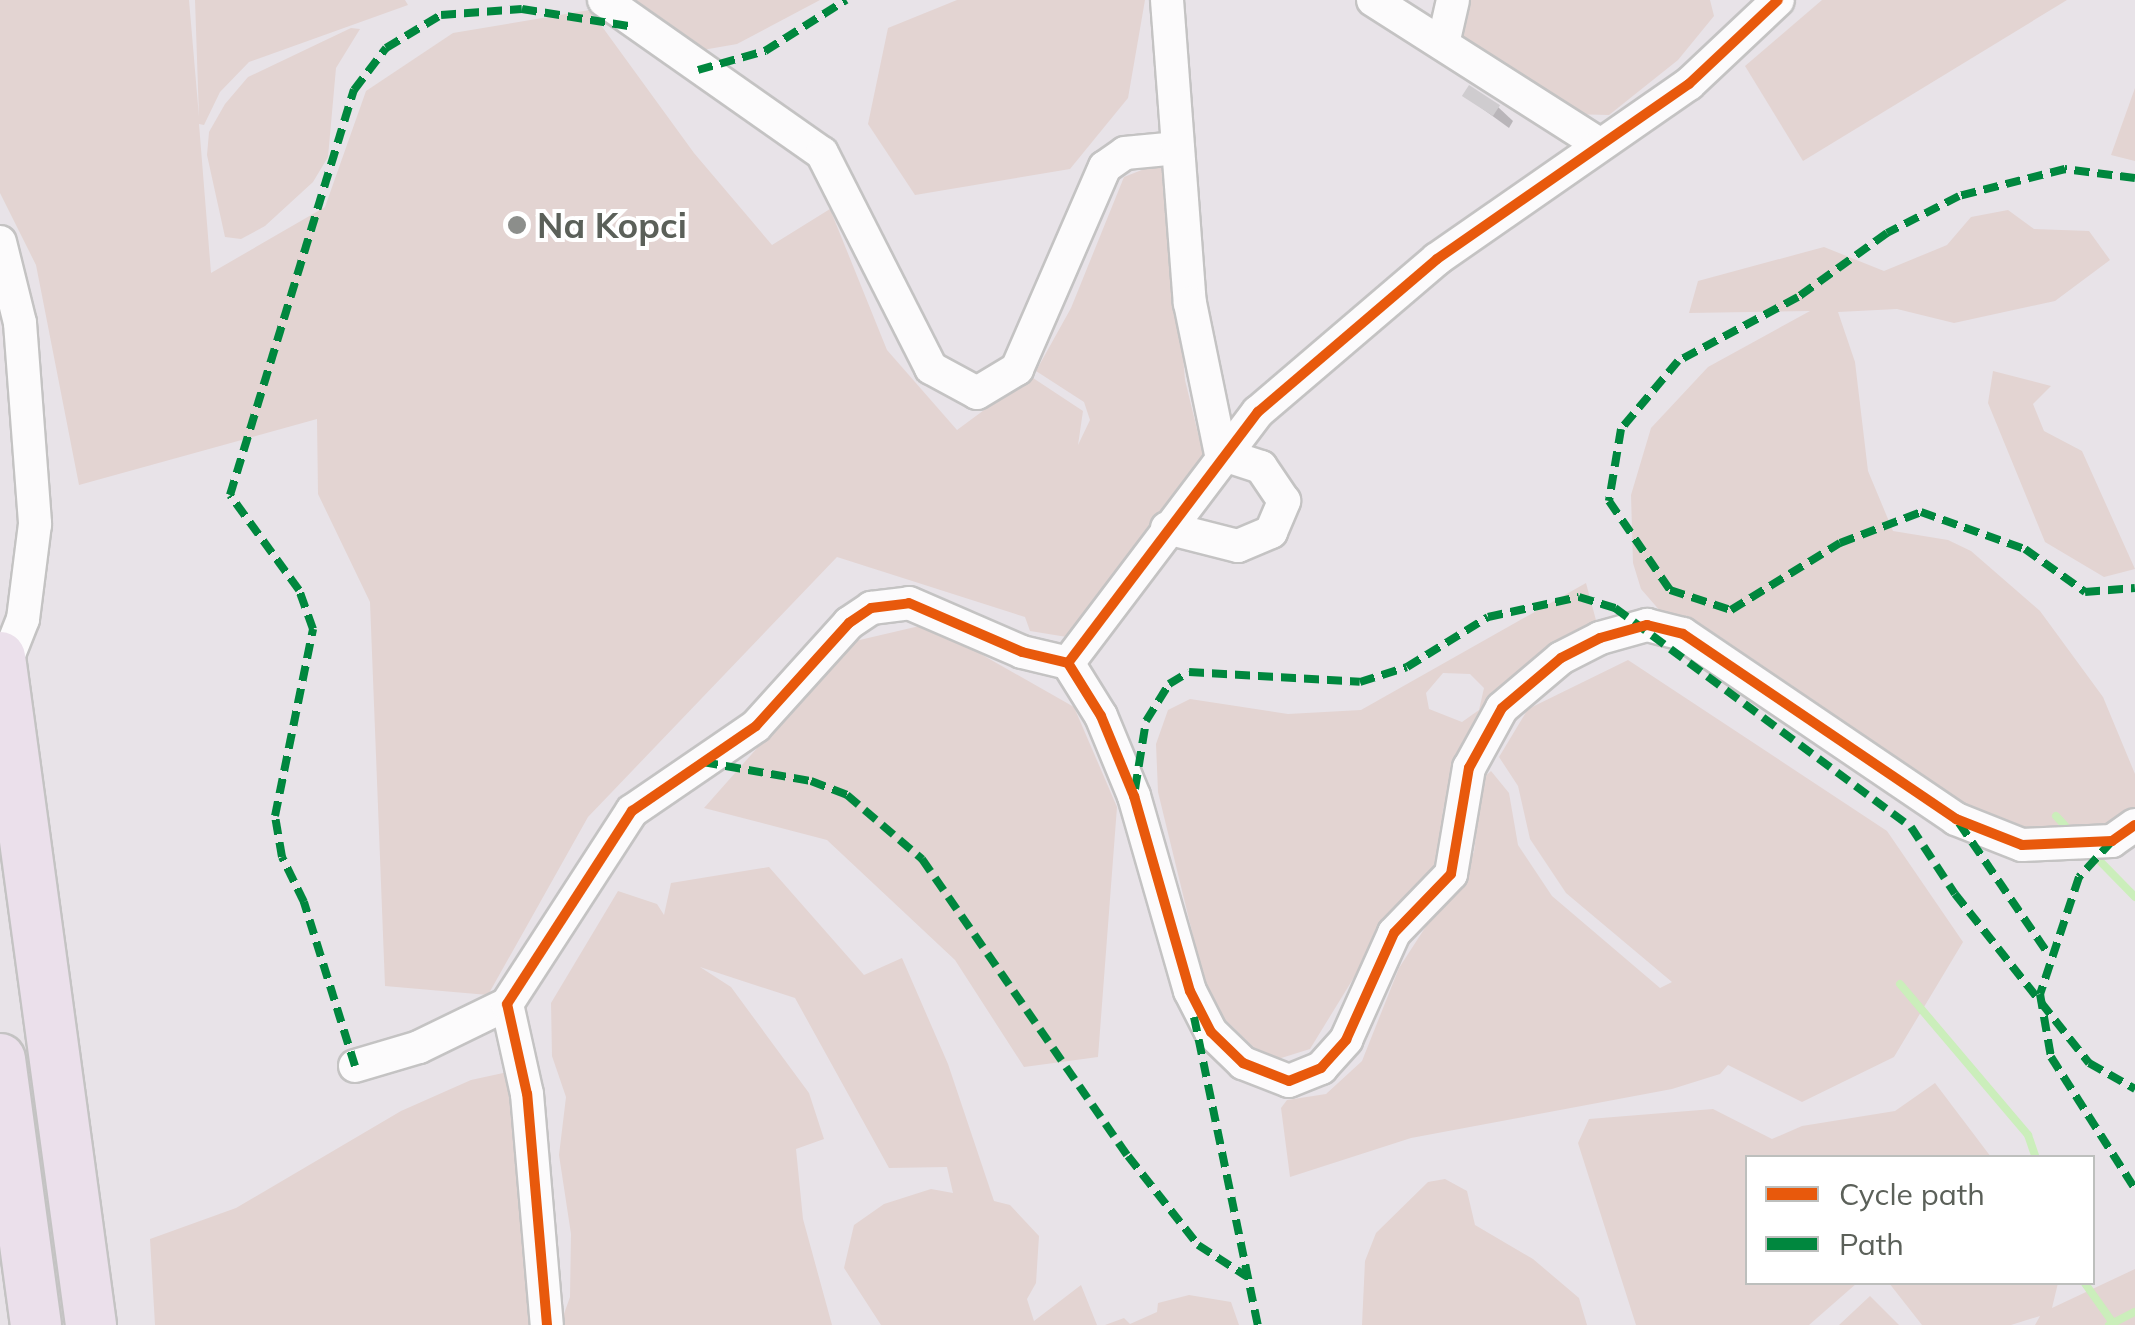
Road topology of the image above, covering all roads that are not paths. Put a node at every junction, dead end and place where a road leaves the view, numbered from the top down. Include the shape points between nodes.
1 (604, 0) edge
2 (1167, 0) edge
3 (1373, 0) edge
4 (1453, 0) edge
5 (1778, 0) edge
6 (1443, 44) junction
7 (1600, 144) junction
8 (1178, 148) junction
9 (0, 242) edge
10 (1221, 454) junction
11 (1167, 528) junction
12 (1068, 662) junction
13 (1, 664) edge
14 (2135, 825) edge
15 (507, 1004) junction
16 (0, 1058) edge
17 (354, 1066) dead end
18 (36, 1325) edge
19 (90, 1325) edge
20 (547, 1325) edge

1 - 8 street via 822,153 930,368 977,393 1016,368 1105,167 1125,153
2 - 8 street
3 - 6 street
4 - 6 street
5 - 7 street via 1688,84
6 - 7 street
7 - 10 street via 1437,258 1258,412
8 - 10 street via 1190,304
9 - 13 street via 20,323 35,524 24,619
10 - 11 street
10 - 11 street via 1261,467 1284,502 1271,532 1238,546
11 - 12 street
12 - 14 street via 1101,716 1134,796 1190,991 1210,1032 1243,1063 1289,1082 1321,1068 1346,1040 1394,932 1451,874 1469,768 1502,708 1561,658 1600,638 1646,626 1683,634 1956,820 2022,844 2112,840
12 - 15 street via 1022,652 909,603 871,608 756,726 632,811
13 - 19 highway
15 - 17 street via 419,1047
15 - 20 street via 527,1094
16 - 18 highway

